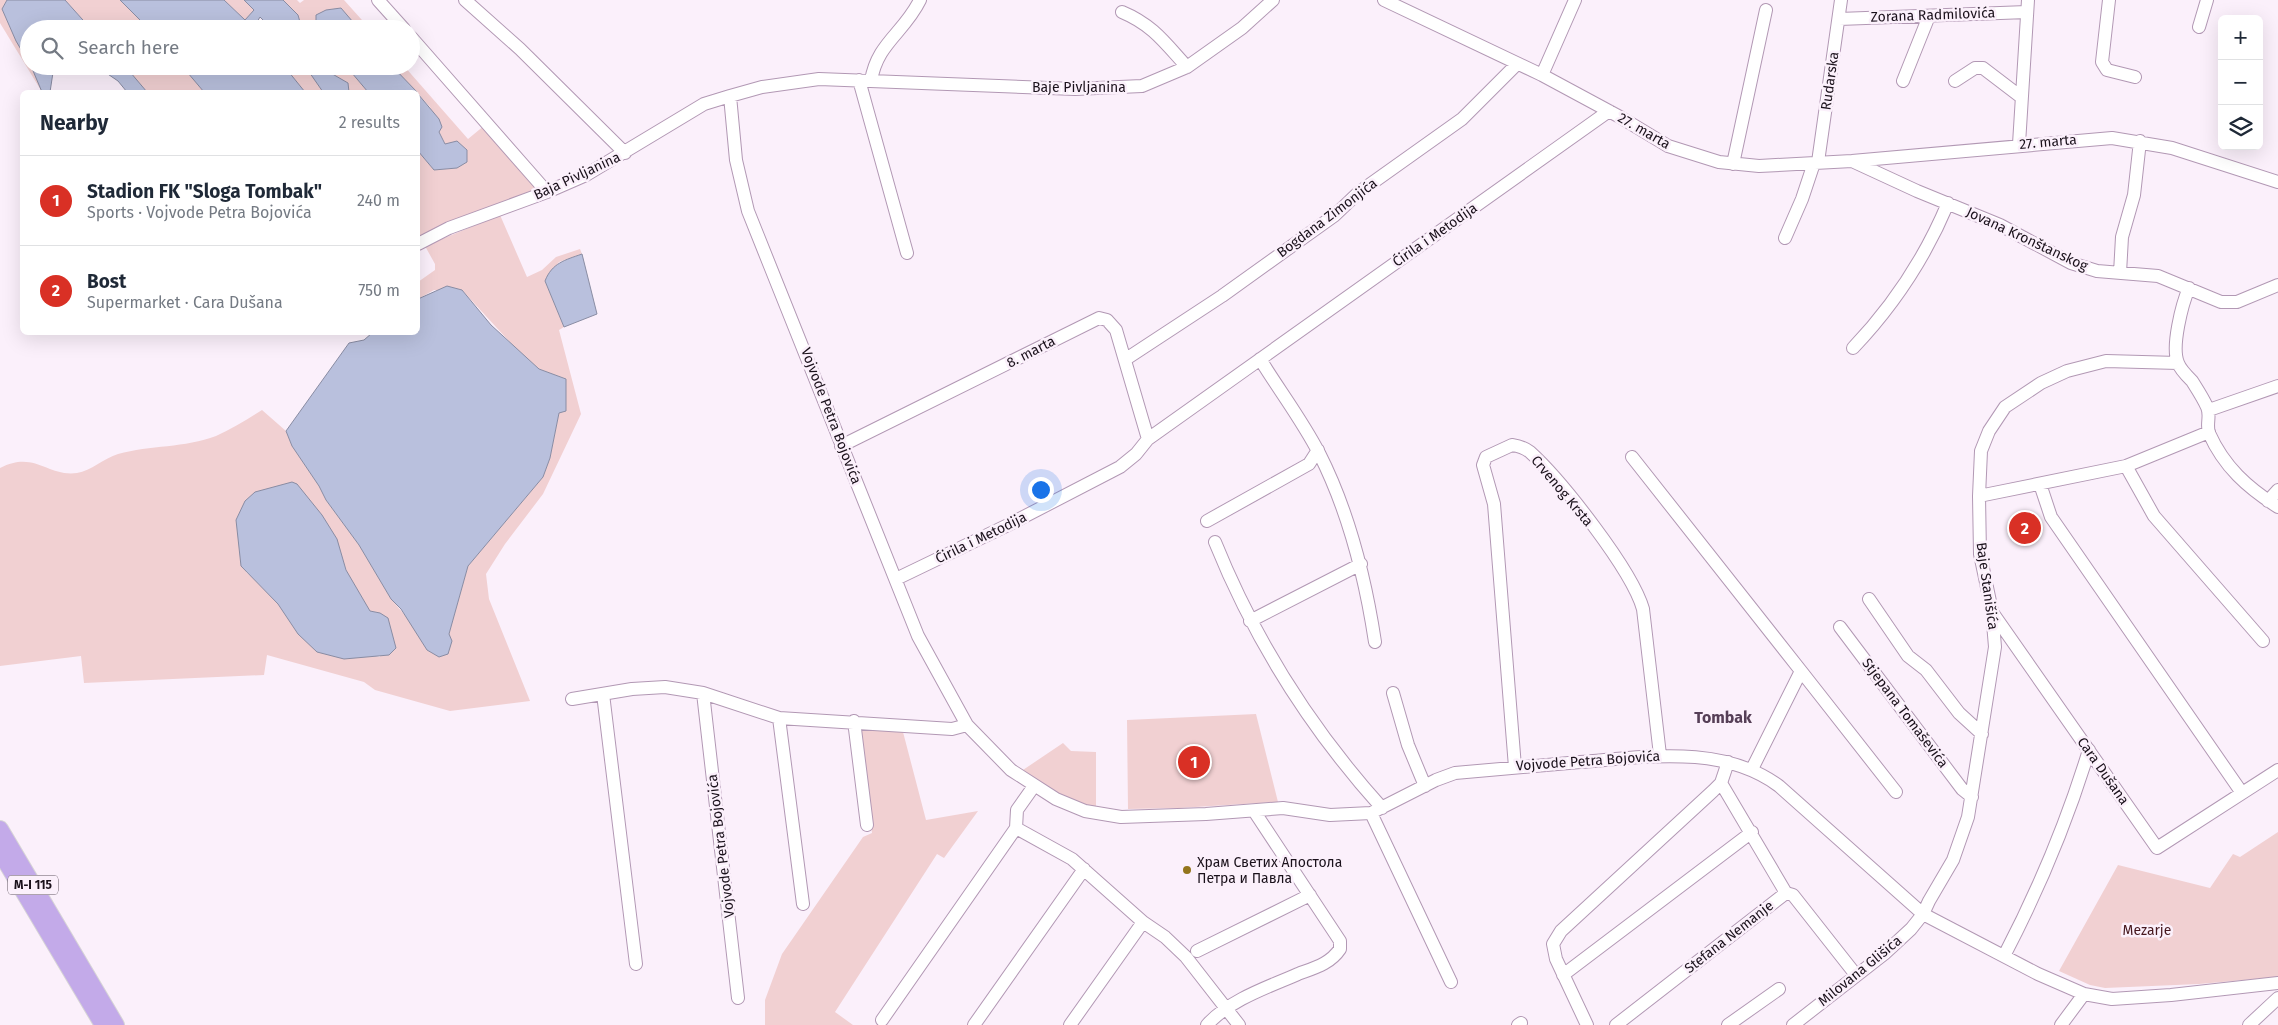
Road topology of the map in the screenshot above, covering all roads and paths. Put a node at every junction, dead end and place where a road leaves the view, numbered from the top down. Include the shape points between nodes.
1 (378, 0) edge
2 (465, 0) edge
3 (920, 0) edge
4 (1273, 0) edge
5 (1384, 0) edge
6 (1575, 0) edge
7 (1842, 0) edge
8 (2109, 0) edge
9 (2207, 0) edge
10 (2027, 6) edge
11 (1766, 10) dead end
12 (1122, 12) dead end
13 (1929, 16) junction
14 (1839, 18) junction
15 (396, 20) edge
16 (2199, 27) dead end
17 (420, 47) edge
18 (1518, 64) junction
19 (1187, 66) junction
20 (1542, 75) junction
21 (2135, 77) dead end
22 (864, 81) junction
23 (1903, 81) dead end
24 (1955, 81) dead end
25 (730, 96) junction
26 (2022, 97) junction
27 (1610, 111) junction
28 (2140, 141) junction
29 (2018, 144) junction
30 (625, 153) junction
31 (1852, 161) junction
32 (1816, 162) junction
33 (1733, 164) junction
34 (2278, 182) edge
35 (547, 192) junction
36 (1948, 203) junction
37 (1785, 238) dead end
38 (420, 243) edge
39 (907, 253) dead end
40 (2120, 273) junction
41 (2278, 285) edge
42 (2189, 288) junction
43 (1853, 348) dead end
44 (1126, 359) junction
45 (1260, 359) junction
46 (2178, 363) junction
47 (2278, 386) edge
48 (2209, 410) junction
49 (2209, 432) junction
50 (1148, 439) junction
51 (841, 446) junction
52 (1318, 450) junction
53 (1632, 457) dead end
54 (2126, 466) junction
55 (2040, 484) junction
56 (2278, 490) edge
57 (1979, 496) junction
58 (2273, 504) edge
59 (1207, 521) dead end
60 (1215, 542) dead end
61 (1361, 564) junction
62 (896, 578) junction
63 (1869, 599) dead end
64 (1992, 611) junction
65 (1250, 621) junction
66 (1840, 627) dead end
67 (2263, 640) dead end
68 (1375, 642) dead end
69 (1801, 671) junction
70 (703, 693) junction
71 (1393, 693) dead end
72 (603, 694) junction
73 (572, 700) dead end
74 (779, 718) junction
75 (854, 721) junction
76 (967, 725) junction
77 (1982, 734) junction
78 (2088, 750) junction
79 (1660, 755) junction
80 (1728, 762) junction
81 (1515, 767) junction
82 (1752, 768) junction
83 (2278, 770) edge
84 (1721, 783) junction
85 (1034, 786) junction
86 (1425, 786) junction
87 (1896, 792) dead end
88 (2242, 793) junction
89 (1972, 797) junction
90 (1376, 810) junction
91 (1254, 811) junction
92 (866, 825) dead end
93 (1016, 828) junction
94 (0, 830) edge
95 (1752, 832) junction
96 (0, 852) edge
97 (1084, 869) junction
98 (1786, 893) junction
99 (1310, 896) junction
100 (803, 904) dead end
101 (1923, 914) junction
102 (1143, 922) junction
103 (1197, 951) dead end
104 (2004, 956) junction
105 (636, 964) dead end
106 (1856, 974) junction
107 (1563, 975) junction
108 (1451, 982) dead end
109 (2278, 983) edge
110 (1779, 989) dead end
111 (2084, 994) junction
112 (738, 998) dead end
113 (2278, 998) edge
114 (1226, 1009) junction
115 (882, 1020) dead end
116 (103, 1025) edge
117 (116, 1025) edge
118 (974, 1025) edge
119 (1070, 1025) edge
120 (1207, 1025) edge
121 (1239, 1025) edge
122 (1587, 1025) edge
123 (1616, 1025) edge
124 (1728, 1025) edge
125 (1793, 1025) edge
126 (2061, 1025) edge
127 (2249, 1025) edge

1 - 15 street
2 - 30 street via 520,49
3 - 22 street via 914,14 879,53
4 - 19 street, Baje Pivljanina via 1242,28
5 - 18 street, 27. marta
6 - 20 street
7 - 14 street, Rudarska
8 - 21 street via 2102,62 2107,70
9 - 16 street
10 - 13 street, Zorana Radmilovića
10 - 26 street, Zorana Radmilovića
11 - 33 street
12 - 19 street via 1139,19 1160,35
13 - 14 street, Zorana Radmilovića
13 - 23 street
14 - 32 street, Rudarska
17 - 35 street
18 - 20 street, 27. marta
18 - 44 street, Bogdana Zimonjića via 1462,119 1222,296
19 - 22 street, Baje Pivljanina via 1142,86 1112,89 936,86
20 - 27 street, 27. marta
22 - 25 street, Baje Pivljanina via 796,81
22 - 39 street
24 - 26 street via 1975,68 1983,68
25 - 30 street, Baja Pivljanina via 704,104
25 - 51 street, Vojvode Petra Bojovića via 736,160 748,210
26 - 29 street, Zorana Radmilovića
27 - 33 street, 27. marta via 1668,146
27 - 45 street, Ćirila i Metodija
28 - 29 street, 27. marta via 2092,138
28 - 34 street, 27. marta
28 - 40 street via 2134,195 2122,237
29 - 31 street, 27. marta
30 - 35 street, Baja Pivljanina
31 - 32 street, 27. marta
31 - 36 street, Jovana Kronštanskog
32 - 33 street, 27. marta via 1759,166
32 - 37 street
35 - 38 street, Baja Pivljanina via 449,228
36 - 40 street, Jovana Kronštanskog via 2000,225 2071,263 2097,271
36 - 43 street, Jovana Kronštanskog via 1924,256 1908,281 1892,305
40 - 42 street, Jovana Kronštanskog via 2158,276
41 - 42 street, Jovana Kronštanskog via 2237,302 2221,302
42 - 46 street via 2182,304 2176,351
44 - 50 street, 8. marta
44 - 51 street, 8. marta via 1116,330 1107,320 1099,318
45 - 50 street, Ćirila i Metodija
45 - 52 street
46 - 48 street
46 - 57 street, Baje Stanišića via 2106,361 2066,371 2041,383 2006,407 1989,430 1981,451
47 - 48 street
48 - 49 street
49 - 54 street
49 - 58 street via 2237,476
50 - 62 street, Ćirila i Metodija via 1120,466 1008,525
51 - 62 street, Vojvode Petra Bojovića
52 - 59 street via 1309,464
52 - 61 street via 1344,510
53 - 69 street
54 - 55 street
54 - 67 street via 2154,516
55 - 57 street
55 - 88 street via 2052,517
56 - 58 street
57 - 64 street, Baje Stanišića via 1980,554
60 - 65 street
61 - 65 street
61 - 68 street
62 - 76 street, Vojvode Petra Bojovića via 918,636
63 - 77 street via 1908,656 1926,670 1959,713
64 - 77 street, Baje Stanišića via 1995,647
64 - 78 street, Cara Dušana
65 - 90 street via 1309,719
66 - 89 street, Stjepana Tomaševića via 1962,789
69 - 82 street
69 - 87 street
70 - 72 street via 648,687
70 - 74 street
70 - 112 street, Vojvode Petra Bojovića
71 - 86 street via 1405,736
72 - 73 street
72 - 105 street
74 - 75 street
74 - 100 street
75 - 76 street via 952,729
75 - 92 street
76 - 85 street, Vojvode Petra Bojovića via 1011,770
77 - 89 street, Baje Stanišića
78 - 88 street, Cara Dušana via 2157,848
78 - 104 street via 2044,876
79 - 80 street, Vojvode Petra Bojovića
79 - 81 street, Vojvode Petra Bojovića
79 - 81 street, Crvenog Krsta via 1643,609 1635,586 1552,474 1529,451 1512,445 1486,457 1483,465 1494,504
80 - 82 street, Vojvode Petra Bojovića
80 - 84 street
81 - 86 street, Vojvode Petra Bojovića via 1456,773
82 - 101 street, Vojvode Petra Bojovića via 1779,786
83 - 88 street, Cara Dušana
84 - 95 street, Stefana Nemanje
84 - 107 street via 1561,931 1553,944
85 - 91 street, Vojvode Petra Bojovića via 1056,799 1105,816
85 - 93 street via 1017,810
86 - 90 street, Vojvode Petra Bojovića
89 - 101 street, Baje Stanišića via 1953,860
90 - 91 street, Vojvode Petra Bojovića via 1330,815 1283,808
90 - 108 street
91 - 99 street
93 - 97 street
93 - 115 street
94 - 117 main road, M-I 115
95 - 98 street, Stefana Nemanje
95 - 107 street
96 - 116 main road, M-I 115
97 - 102 street
97 - 118 street
98 - 106 street via 1793,895
98 - 123 street, Stefana Nemanje
99 - 103 street
99 - 114 street via 1340,940 1340,949 1335,956
101 - 104 street, Vojvode Petra Bojovića
101 - 106 street, Milovana Glišića via 1884,954
102 - 114 street via 1186,957
102 - 119 street
104 - 111 street, Vojvode Petra Bojovića
106 - 125 street, Milovana Glišića
107 - 122 street
109 - 111 street, Vojvode Petra Bojovića via 2112,999
110 - 124 street
111 - 126 street
113 - 127 street
114 - 120 street
114 - 121 street

